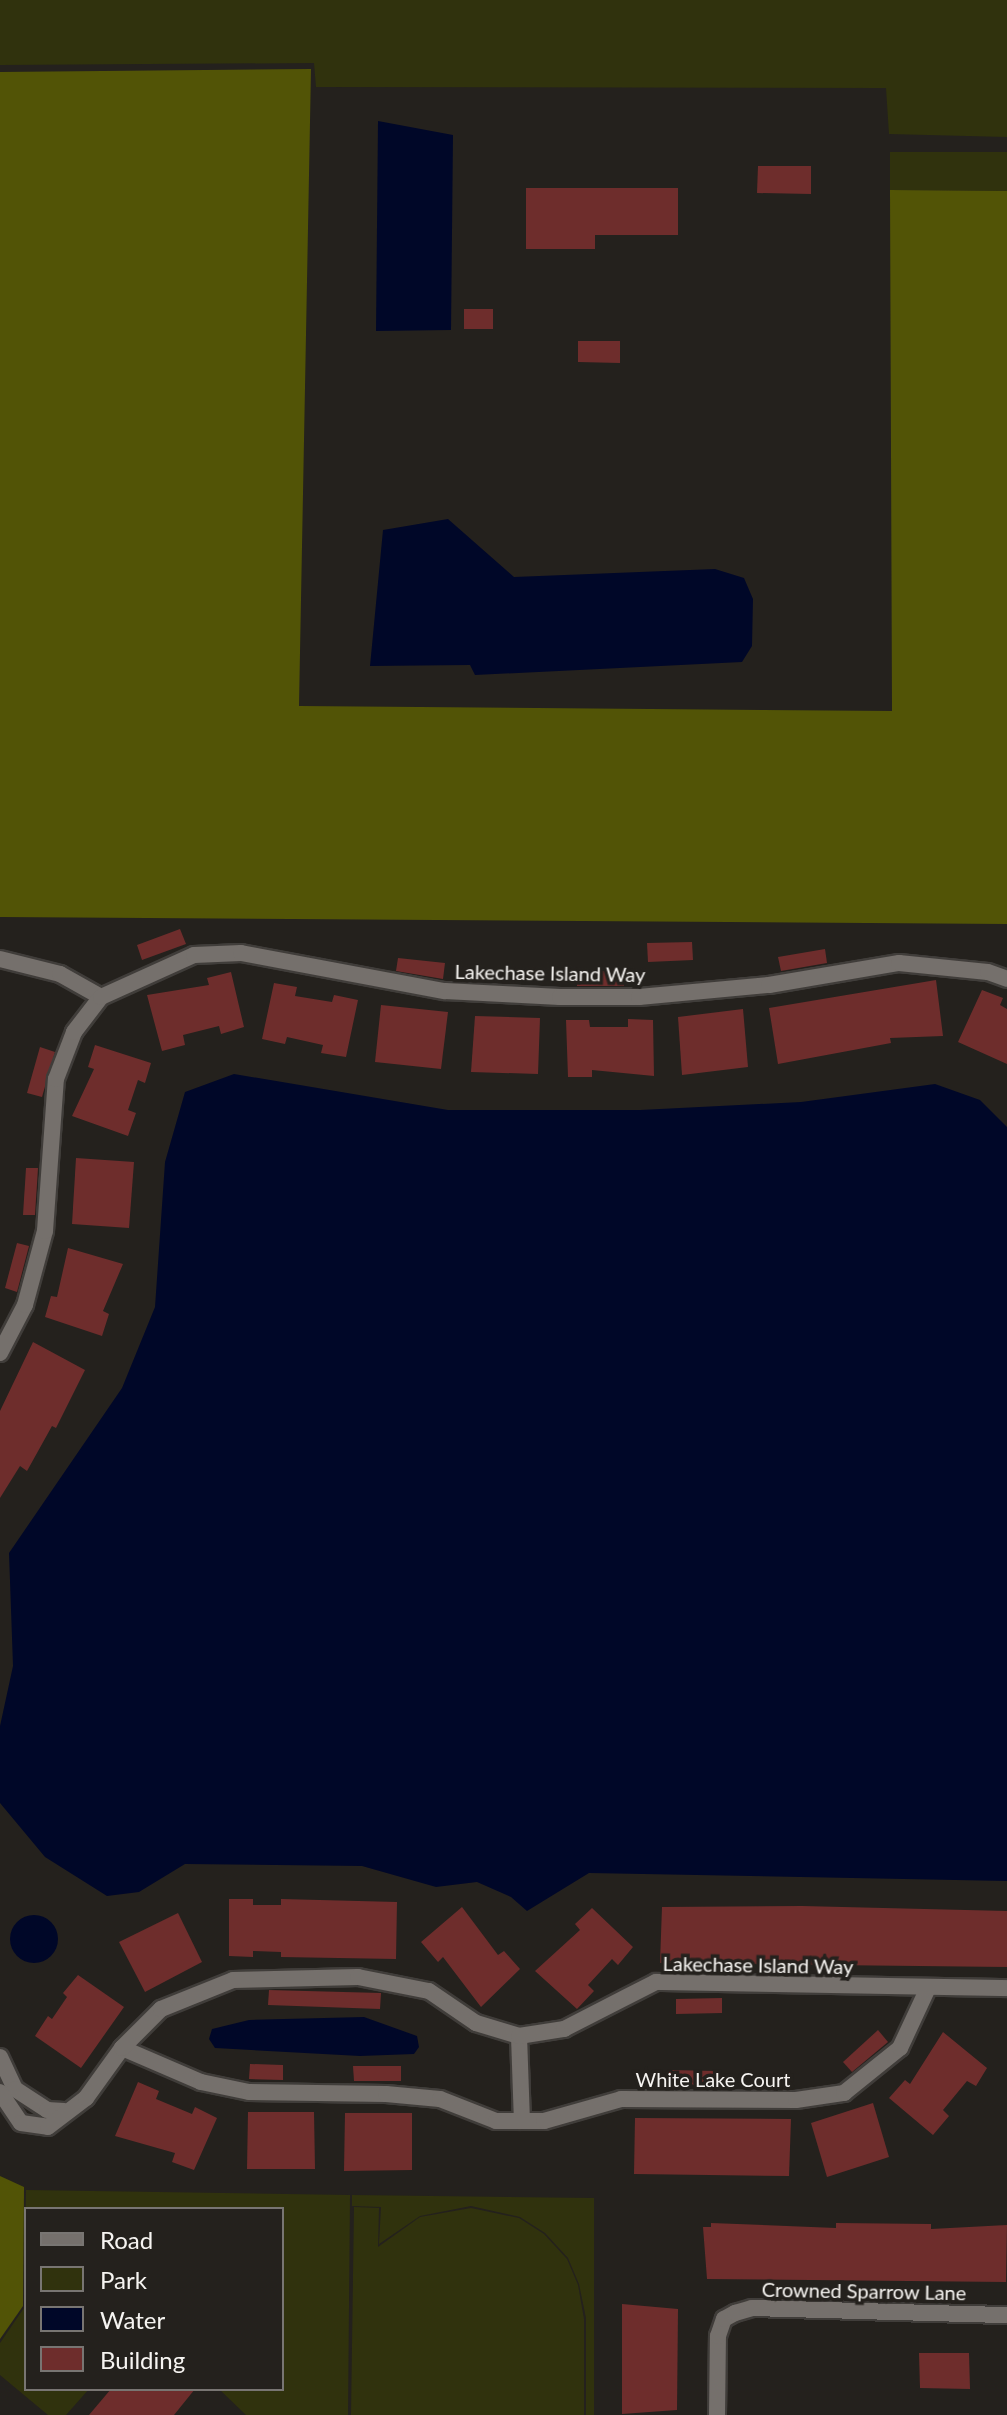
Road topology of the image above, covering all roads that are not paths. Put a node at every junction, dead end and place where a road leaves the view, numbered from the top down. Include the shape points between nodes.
1 (0, 959) edge
2 (1007, 979) edge
3 (101, 997) junction
4 (0, 1353) edge
5 (928, 1988) junction
6 (1007, 1988) edge
7 (519, 2036) junction
8 (122, 2048) junction
9 (0, 2057) edge
10 (4, 2086) edge
11 (64, 2111) junction
12 (522, 2121) junction
13 (1007, 2315) edge
14 (717, 2415) edge

1 - 3 street via 60,974
2 - 3 street, Lakechase Island Way via 988,972 899,963 769,985 639,997 560,997 445,991 241,953 194,955
3 - 4 street, Lakechase Island Way via 74,1032 56,1079 45,1231 25,1305
5 - 6 street, Lakechase Island Way
5 - 7 street, Lakechase Island Way via 656,1982 564,2029
5 - 12 street, White Lake Court via 900,2048 844,2093 796,2100 621,2099 544,2121
7 - 8 street, Lakechase Island Way via 476,2023 429,1991 415,1988 358,1977 233,1980 161,2009
7 - 12 street
8 - 11 street, Lakechase Island Way via 86,2098
8 - 12 street, White Lake Court via 201,2082 249,2092 440,2099 496,2121
9 - 10 street, Lakechase Island Way
10 - 11 street
10 - 11 street, Lakechase Island Way via 21,2123 48,2127
13 - 14 street, Crowned Sparrow Lane via 752,2308 735,2313 724,2319 718,2336

